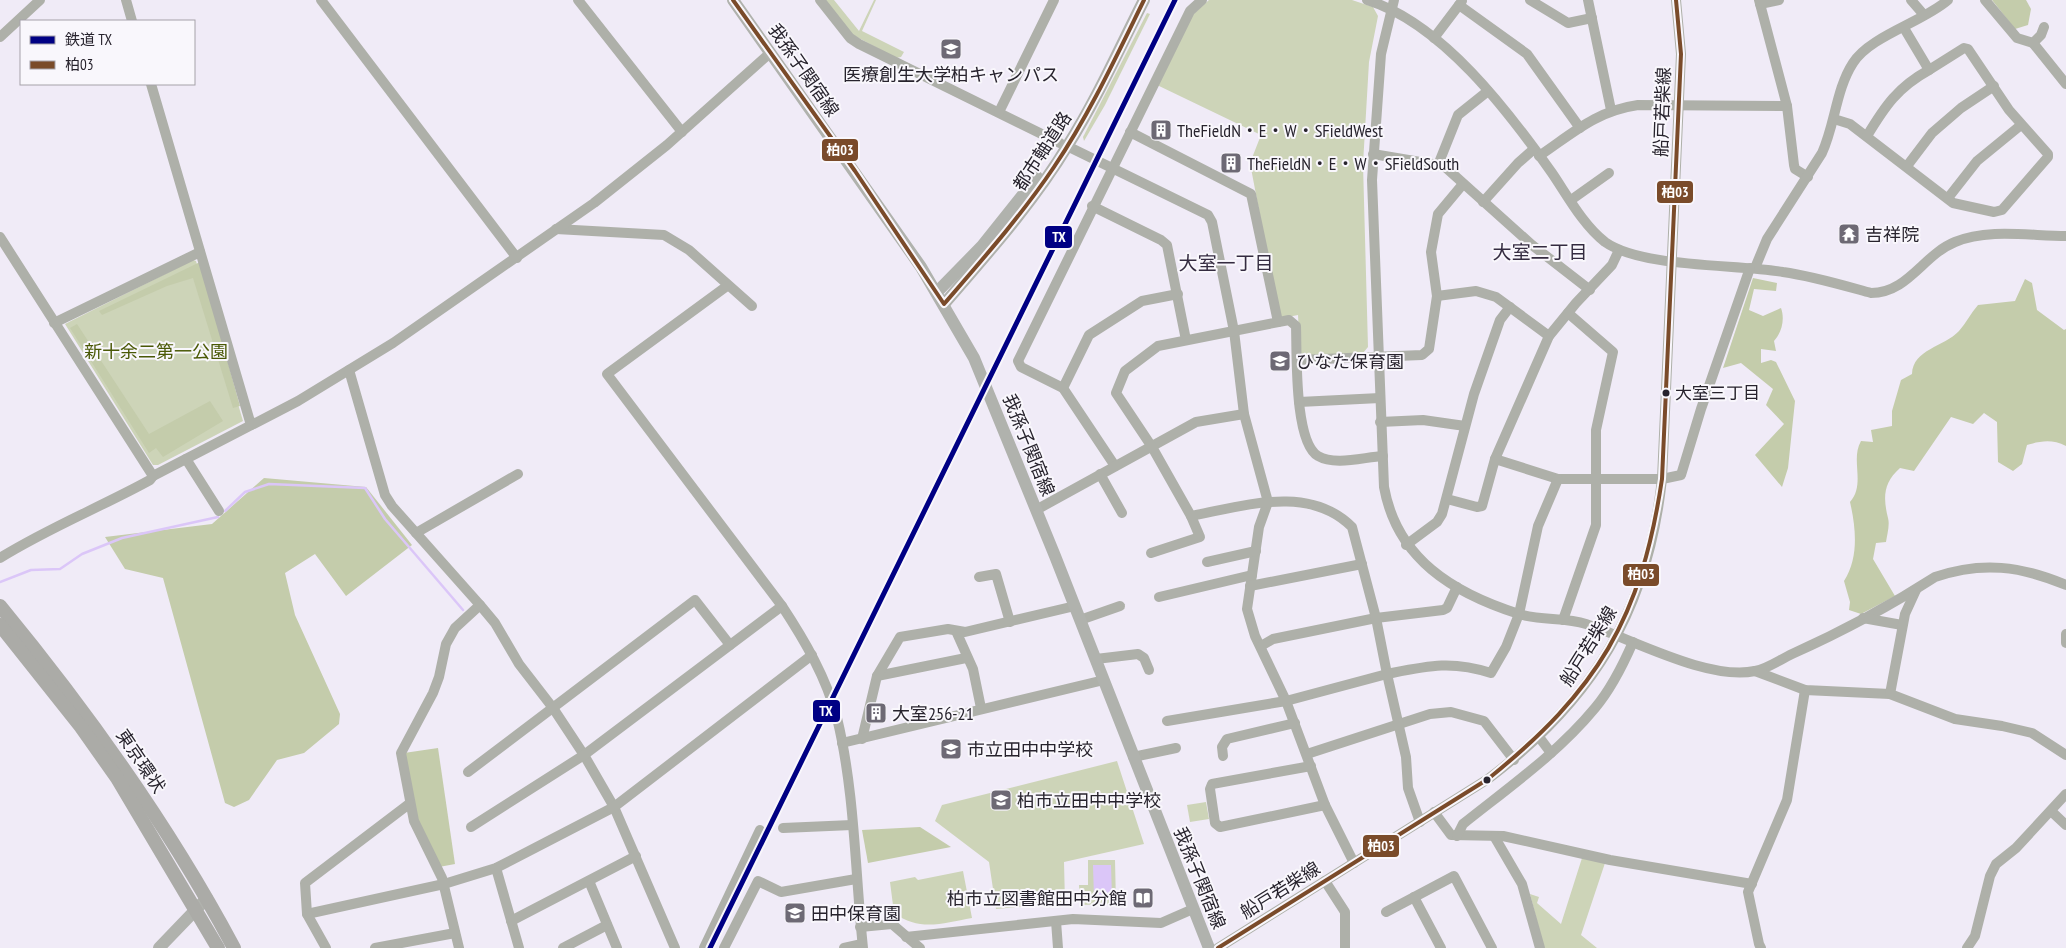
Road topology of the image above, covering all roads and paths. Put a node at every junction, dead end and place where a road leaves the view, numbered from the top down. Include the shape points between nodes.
1 (40, 0) edge
2 (126, 0) edge
3 (322, 0) edge
4 (578, 0) edge
5 (733, 0) edge
6 (820, 0) edge
7 (1054, 0) edge
8 (1134, 0) edge
9 (1144, 0) edge
10 (1202, 0) edge
11 (1367, 0) edge
12 (1530, 0) edge
13 (1588, 0) edge
14 (1676, 0) edge
15 (1779, 0) edge
16 (1911, 0) edge
17 (1948, 0) edge
18 (1985, 0) edge
19 (1461, 2) edge
20 (1760, 2) edge
21 (1392, 5) edge
22 (1924, 15) junction
23 (1592, 18) junction
24 (132, 20) edge
25 (2044, 27) dead end
26 (1904, 28) junction
27 (0, 36) edge
28 (1434, 38) junction
29 (2033, 43) junction
30 (770, 52) junction
31 (1929, 70) junction
32 (2066, 84) edge
33 (150, 85) edge
34 (1994, 86) junction
35 (1488, 91) junction
36 (1679, 106) junction
37 (1788, 106) junction
38 (1611, 110) junction
39 (999, 112) junction
40 (1834, 119) junction
41 (2022, 125) junction
42 (1580, 128) junction
43 (682, 132) junction
44 (1130, 132) junction
45 (1867, 136) junction
46 (1064, 145) junction
47 (1537, 152) junction
48 (1373, 154) junction
49 (1438, 165) junction
50 (1907, 166) junction
51 (1112, 168) junction
52 (1609, 173) dead end
53 (1808, 176) junction
54 (1464, 184) junction
55 (1948, 198) junction
56 (1571, 200) junction
57 (1483, 202) junction
58 (1092, 206) junction
59 (556, 229) junction
60 (2065, 236) edge
61 (0, 237) edge
62 (1619, 250) junction
63 (200, 252) junction
64 (517, 258) junction
65 (1673, 261) junction
66 (1752, 268) junction
67 (727, 286) junction
68 (1590, 290) junction
69 (937, 292) junction
70 (1178, 294) junction
71 (1437, 296) junction
72 (944, 304) junction
73 (752, 306) dead end
74 (1510, 307) junction
75 (1568, 313) junction
76 (1278, 322) junction
77 (54, 323) junction
78 (1234, 331) junction
79 (1549, 336) junction
80 (1186, 340) junction
81 (1378, 357) junction
82 (1297, 360) junction
83 (349, 370) junction
84 (1063, 388) junction
85 (1380, 398) junction
86 (1299, 402) junction
87 (1244, 414) junction
88 (1380, 422) junction
89 (251, 425) junction
90 (1465, 426) junction
91 (1152, 447) junction
92 (1383, 456) junction
93 (186, 459) junction
94 (1495, 459) junction
95 (1115, 466) junction
96 (518, 474) dead end
97 (1100, 474) junction
98 (153, 476) junction
99 (1558, 479) junction
100 (1596, 479) junction
101 (1662, 479) junction
102 (1446, 499) junction
103 (1268, 502) junction
104 (1036, 510) junction
105 (219, 511) dead end
106 (1122, 513) dead end
107 (1191, 516) junction
108 (416, 533) junction
109 (1406, 545) junction
110 (1256, 552) junction
111 (1151, 554) dead end
112 (0, 558) edge
113 (1207, 562) dead end
114 (1362, 564) junction
115 (980, 577) dead end
116 (1251, 580) junction
117 (2066, 585) edge
118 (1457, 587) junction
119 (1916, 590) junction
120 (1159, 597) dead end
121 (0, 606) edge
122 (480, 606) junction
123 (782, 606) junction
124 (1074, 606) junction
125 (1120, 606) dead end
126 (1519, 614) junction
127 (1376, 618) junction
128 (1863, 618) junction
129 (1080, 620) junction
130 (1563, 620) junction
131 (1010, 622) junction
132 (0, 625) edge
133 (1902, 625) junction
134 (956, 631) junction
135 (2066, 634) edge
136 (1616, 637) junction
137 (1633, 642) junction
138 (2066, 643) edge
139 (730, 645) junction
140 (1261, 646) junction
141 (812, 655) junction
142 (966, 658) junction
143 (1096, 659) junction
144 (1149, 670) dead end
145 (1755, 671) junction
146 (1387, 674) junction
147 (877, 676) junction
148 (1104, 680) junction
149 (1805, 690) junction
150 (1890, 694) junction
151 (1286, 701) junction
152 (553, 708) junction
153 (981, 708) junction
154 (1167, 721) dead end
155 (1295, 723) junction
156 (1398, 725) junction
157 (1539, 737) junction
158 (862, 739) junction
159 (842, 743) junction
160 (1176, 748) dead end
161 (1551, 753) junction
162 (1307, 754) junction
163 (584, 755) junction
164 (2066, 755) edge
165 (1224, 756) dead end
166 (1133, 757) junction
167 (1514, 760) junction
168 (1311, 766) junction
169 (468, 772) dead end
170 (2066, 794) edge
171 (409, 804) junction
172 (1325, 805) junction
173 (614, 807) junction
174 (2051, 811) junction
175 (1434, 812) junction
176 (1420, 822) junction
177 (852, 825) junction
178 (2066, 826) edge
179 (471, 827) dead end
180 (783, 828) dead end
181 (760, 830) dead end
182 (1457, 836) junction
183 (1494, 836) junction
184 (636, 856) junction
185 (1354, 863) junction
186 (496, 868) junction
187 (856, 879) junction
188 (589, 881) junction
189 (1325, 881) junction
190 (444, 884) junction
191 (1752, 884) junction
192 (1414, 897) junction
193 (207, 898) junction
194 (196, 908) junction
195 (1193, 909) junction
196 (1386, 912) dead end
197 (307, 914) junction
198 (1056, 920) junction
199 (511, 921) junction
200 (607, 925) junction
201 (860, 927) junction
202 (455, 933) junction
203 (906, 937) junction
204 (862, 946) edge
205 (1758, 947) edge
206 (160, 948) edge
207 (218, 948) edge
208 (234, 948) edge
209 (326, 948) edge
210 (375, 948) edge
211 (459, 948) edge
212 (519, 948) edge
213 (563, 948) edge
214 (617, 948) edge
215 (675, 948) edge
216 (704, 948) edge
217 (724, 948) edge
218 (844, 948) edge
219 (920, 948) edge
220 (1058, 948) edge
221 (1209, 948) edge
222 (1218, 948) edge
223 (1345, 948) edge
224 (1441, 948) edge
225 (1492, 948) edge
226 (1540, 948) edge
227 (1967, 948) edge

1 - 27 street
2 - 24 street
3 - 64 street
4 - 43 street
5 - 30 main road, 我孫子関宿線
6 - 39 street via 854,41
7 - 39 street
8 - 46 main road, 都市軸道路
9 - 46 main road, 都市軸道路 via 1102,87
10 - 44 street via 1190,10
11 - 21 street
12 - 23 street via 1568,23
13 - 23 street
14 - 36 street, 船戸若柴線 via 1681,54
15 - 20 street
16 - 22 street
17 - 22 street via 1937,10
18 - 29 street via 2017,38
19 - 28 street
19 - 42 street via 1527,54
20 - 37 street
21 - 28 street
21 - 48 street via 1381,54
22 - 26 street
23 - 38 street
25 - 29 street
26 - 31 street
26 - 40 street via 1868,47 1853,62
28 - 35 street
29 - 32 street
30 - 43 street
30 - 69 main road, 我孫子関宿線
31 - 34 street via 1964,48 1968,49
31 - 45 street via 1909,81 1886,105
33 - 63 street
34 - 41 street
34 - 50 street via 1932,133
35 - 47 street
35 - 49 street via 1458,115
36 - 37 street
36 - 38 street via 1638,105
36 - 65 street, 船戸若柴線
37 - 53 street via 1795,169
38 - 42 street
39 - 46 street
40 - 45 street via 1850,124
40 - 53 street via 1828,141
41 - 55 street via 1977,161
41 - 55 street via 2048,157 2002,210 1994,212
42 - 47 street
43 - 59 street via 601,198
44 - 51 street
44 - 76 street via 1251,194
45 - 50 street
46 - 51 street
46 - 69 main road, 都市軸道路 via 999,226
46 - 72 main road, 都市軸道路 via 1020,214
47 - 56 street
47 - 57 street via 1518,162
48 - 49 street
48 - 81 street via 1372,219
49 - 54 street via 1444,166
50 - 55 street
51 - 58 street
51 - 78 street via 1208,215
52 - 56 street
53 - 66 street via 1767,238
54 - 57 street
54 - 71 street via 1438,214 1431,252
56 - 62 street via 1604,241
57 - 68 street
58 - 70 street via 1165,242
58 - 84 street via 1018,361 1021,367
59 - 64 street
59 - 67 street via 664,235 689,250
60 - 66 street via 1998,235 1964,239 1934,255 1899,286 1880,293
61 - 77 street
62 - 65 street
62 - 68 street via 1612,265
63 - 77 street
63 - 89 street
64 - 83 street
65 - 66 street
65 - 101 street, 船戸若柴線
66 - 101 street via 1701,409 1684,471
67 - 73 street
67 - 123 street via 607,374
68 - 75 street
69 - 72 main road, 我孫子関宿線
70 - 80 street
70 - 84 street via 1142,301 1089,335
71 - 74 street via 1476,291 1496,296
71 - 81 street via 1429,349 1422,355
72 - 104 main road, 我孫子関宿線 via 974,358
74 - 79 street
74 - 90 street via 1500,320
75 - 79 street
75 - 100 street via 1613,352 1596,430
76 - 78 street
76 - 82 street via 1289,320 1296,326
77 - 98 street
78 - 80 street
78 - 87 street
79 - 94 street
80 - 91 street via 1158,346 1129,367 1116,393
81 - 82 street
81 - 85 street
82 - 86 street
83 - 89 street
83 - 108 street via 385,494
84 - 95 street
85 - 86 street
85 - 88 street
86 - 92 street via 1309,445 1319,456 1332,460
87 - 91 street via 1196,422
87 - 103 street
88 - 90 street via 1424,420
88 - 92 street
89 - 93 street
90 - 102 street
91 - 95 street
91 - 107 street
92 - 109 street via 1386,500
93 - 98 street
93 - 105 street
94 - 99 street
94 - 102 street via 1482,506
95 - 97 street
96 - 108 street
97 - 104 street
97 - 106 street
98 - 112 street via 120,497 53,527
99 - 100 street
99 - 126 street via 1538,526
100 - 101 street
100 - 130 street via 1596,525
101 - 136 street, 船戸若柴線 via 1658,513 1645,567
102 - 109 street via 1437,522
103 - 107 street
103 - 110 street via 1259,527
103 - 114 street via 1310,502 1346,522 1352,527
104 - 124 main road, 我孫子関宿線
107 - 111 street via 1200,537
108 - 122 street
109 - 118 street via 1432,572
110 - 113 street
110 - 116 street
114 - 116 street
114 - 127 street
115 - 131 street via 996,574
116 - 120 street
116 - 140 street via 1247,610
117 - 119 street via 2048,577 1998,566 1952,572 1935,577
118 - 126 street
118 - 127 street via 1443,610
119 - 128 street
119 - 133 street
121 - 193 highway, 東京環状 via 96,728
122 - 152 street
122 - 171 street via 455,628 446,644 439,678 402,753
123 - 139 street
123 - 141 street
124 - 129 main road, 我孫子関宿線
124 - 131 street
125 - 129 street
126 - 130 street
126 - 146 street via 1492,673 1446,664
127 - 140 street via 1273,639
127 - 146 street
128 - 133 street
128 - 145 street
129 - 143 main road, 我孫子関宿線
130 - 136 street via 1584,623
131 - 134 street
132 - 194 highway, 東京環状 via 71,713 117,778
133 - 150 street
134 - 142 street
134 - 147 street via 948,629 900,637
135 - 138 street
136 - 137 street
136 - 157 street, 船戸若柴線 via 1571,703
137 - 145 street via 1724,672
137 - 161 street via 1618,674 1596,707
139 - 152 street via 695,600
139 - 163 street
140 - 151 street
141 - 159 street via 828,692
141 - 173 street
142 - 147 street
142 - 153 street via 973,669
143 - 144 street via 1138,654 1144,658
143 - 148 main road, 我孫子関宿線
145 - 149 street
146 - 151 street
146 - 156 street
147 - 158 street
148 - 153 street
148 - 166 main road, 我孫子関宿線
149 - 150 street
149 - 191 street via 1787,800
150 - 164 street via 1955,719 2032,734
151 - 154 street
151 - 155 street
152 - 163 street
152 - 169 street
153 - 158 street
155 - 162 street
155 - 165 street via 1227,739 1222,747
156 - 162 street
156 - 167 street via 1430,714 1451,712 1472,717 1484,721
156 - 176 street via 1406,757 1408,788
157 - 161 street
157 - 167 street, 船戸若柴線
158 - 159 street
159 - 177 street
160 - 166 street
161 - 182 street via 1463,824
162 - 168 street
163 - 173 street
163 - 179 street
166 - 195 main road, 我孫子関宿線
167 - 175 street, 船戸若柴線
168 - 172 street
168 - 172 street via 1212,784 1215,823 1220,827
170 - 174 street
171 - 190 street
171 - 197 street via 305,883
172 - 185 street
173 - 184 street
173 - 186 street
174 - 178 street
174 - 227 street via 1996,864 1974,936
175 - 176 street, 船戸若柴線
175 - 182 street via 1448,833
176 - 185 street, 船戸若柴線
177 - 180 street
177 - 187 street
181 - 216 street
182 - 183 street
183 - 191 street
183 - 226 street via 1522,884
184 - 188 street
184 - 215 street
185 - 189 street, 船戸若柴線
186 - 190 street
186 - 199 street
187 - 201 street
187 - 217 street via 780,892 758,881
188 - 199 street
188 - 200 street
189 - 222 street, 船戸若柴線
189 - 223 street via 1344,912
190 - 197 street
190 - 202 street
191 - 205 street via 1748,892
192 - 196 street
192 - 224 street
192 - 225 street via 1454,876
193 - 194 main road
193 - 208 highway, 東京環状
194 - 206 main road
194 - 207 highway, 東京環状
195 - 198 street via 1161,923
195 - 221 main road, 我孫子関宿線
197 - 209 street
198 - 203 street
198 - 220 street
199 - 212 street
200 - 213 street
200 - 214 street
201 - 203 street via 892,924
201 - 204 street
202 - 210 street
202 - 211 street
203 - 219 street
204 - 218 street

